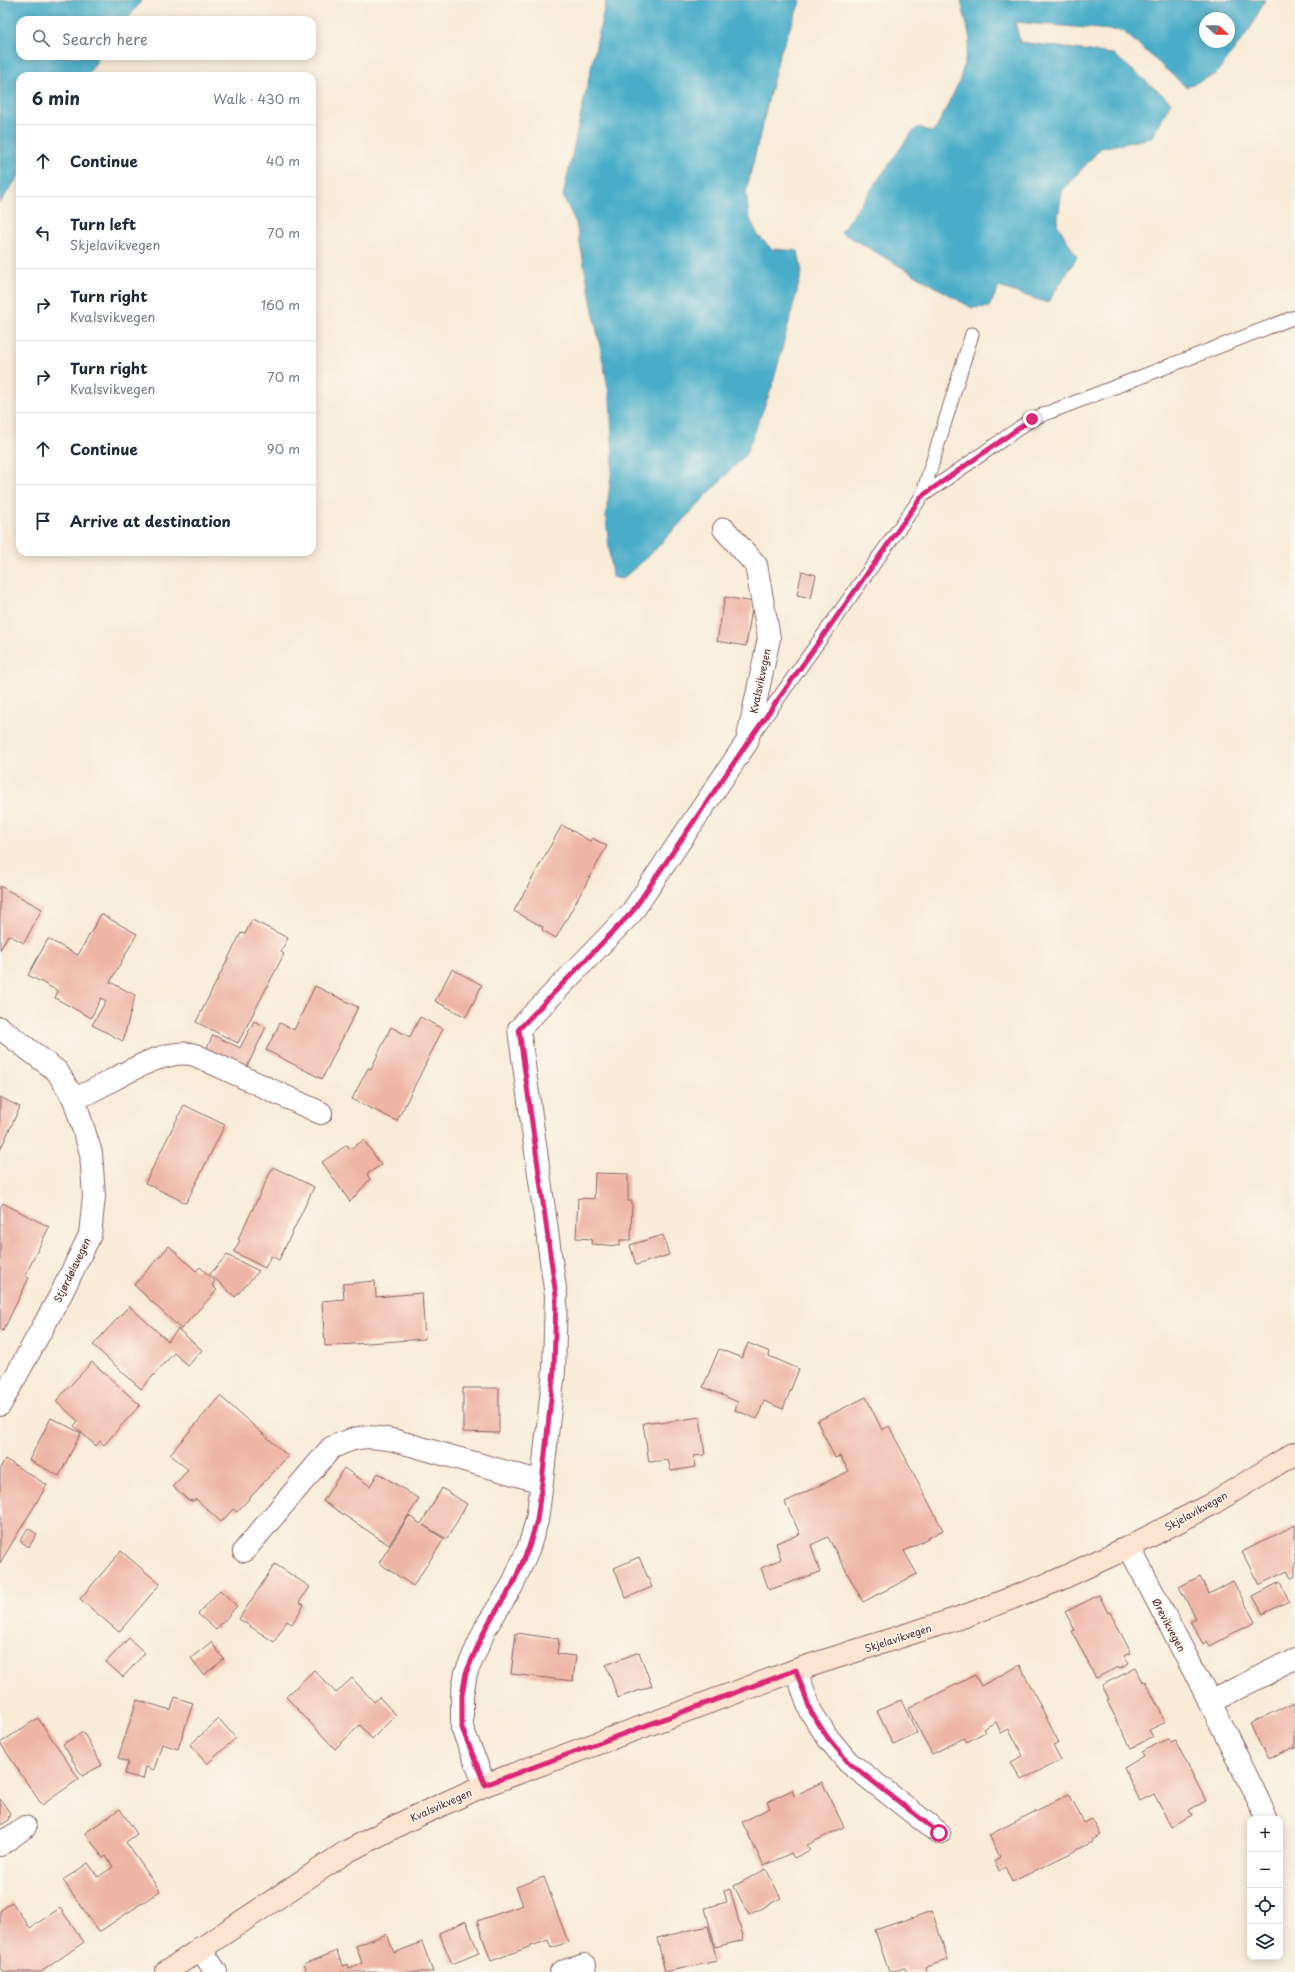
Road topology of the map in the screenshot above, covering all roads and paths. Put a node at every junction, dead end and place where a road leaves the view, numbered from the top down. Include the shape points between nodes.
1 (1295, 317) edge
2 (972, 334) dead end
3 (922, 496) junction
4 (724, 529) dead end
5 (748, 742) junction
6 (0, 1028) edge
7 (74, 1099) junction
8 (321, 1113) dead end
9 (0, 1405) edge
10 (1295, 1453) edge
11 (542, 1482) junction
12 (1128, 1547) junction
13 (244, 1551) dead end
14 (1295, 1659) edge
15 (796, 1670) junction
16 (1210, 1702) junction
17 (485, 1785) junction
18 (1266, 1816) dead end
19 (25, 1827) dead end
20 (939, 1833) dead end
21 (0, 1845) edge
22 (200, 1948) junction
23 (585, 1965) dead end
24 (166, 1972) edge
25 (216, 1972) edge
26 (561, 1972) edge

1 - 3 lane via 1032,419
2 - 3 lane
3 - 5 lane
4 - 5 street, Kvalsvikvegen via 756,565 769,638
5 - 11 street, Kvalsvikvegen via 632,912 519,1029 556,1296 554,1370
6 - 7 street, Stjørdølavegen via 57,1071
7 - 8 street via 160,1058 185,1052
7 - 9 street, Stjørdølavegen via 91,1153 94,1196 90,1235 60,1296
10 - 12 main road, Skjelavikvegen via 1210,1505
11 - 13 street via 393,1440 370,1436 348,1440 331,1448
11 - 17 street, Kvalsvikvegen via 537,1520 529,1547 512,1586 486,1627 466,1673 462,1695 462,1728
12 - 15 main road, Skjelavikvegen via 1056,1581 965,1616
12 - 16 street, Ørevikvegen
14 - 16 street
15 - 17 main road, Skjelavikvegen
15 - 20 street via 811,1712 848,1762
16 - 18 street, Ørevikvegen
17 - 22 main road, Kvalsvikvegen via 346,1852
19 - 21 street
22 - 24 main road, Kvalsvikvegen
22 - 25 street
23 - 26 street

